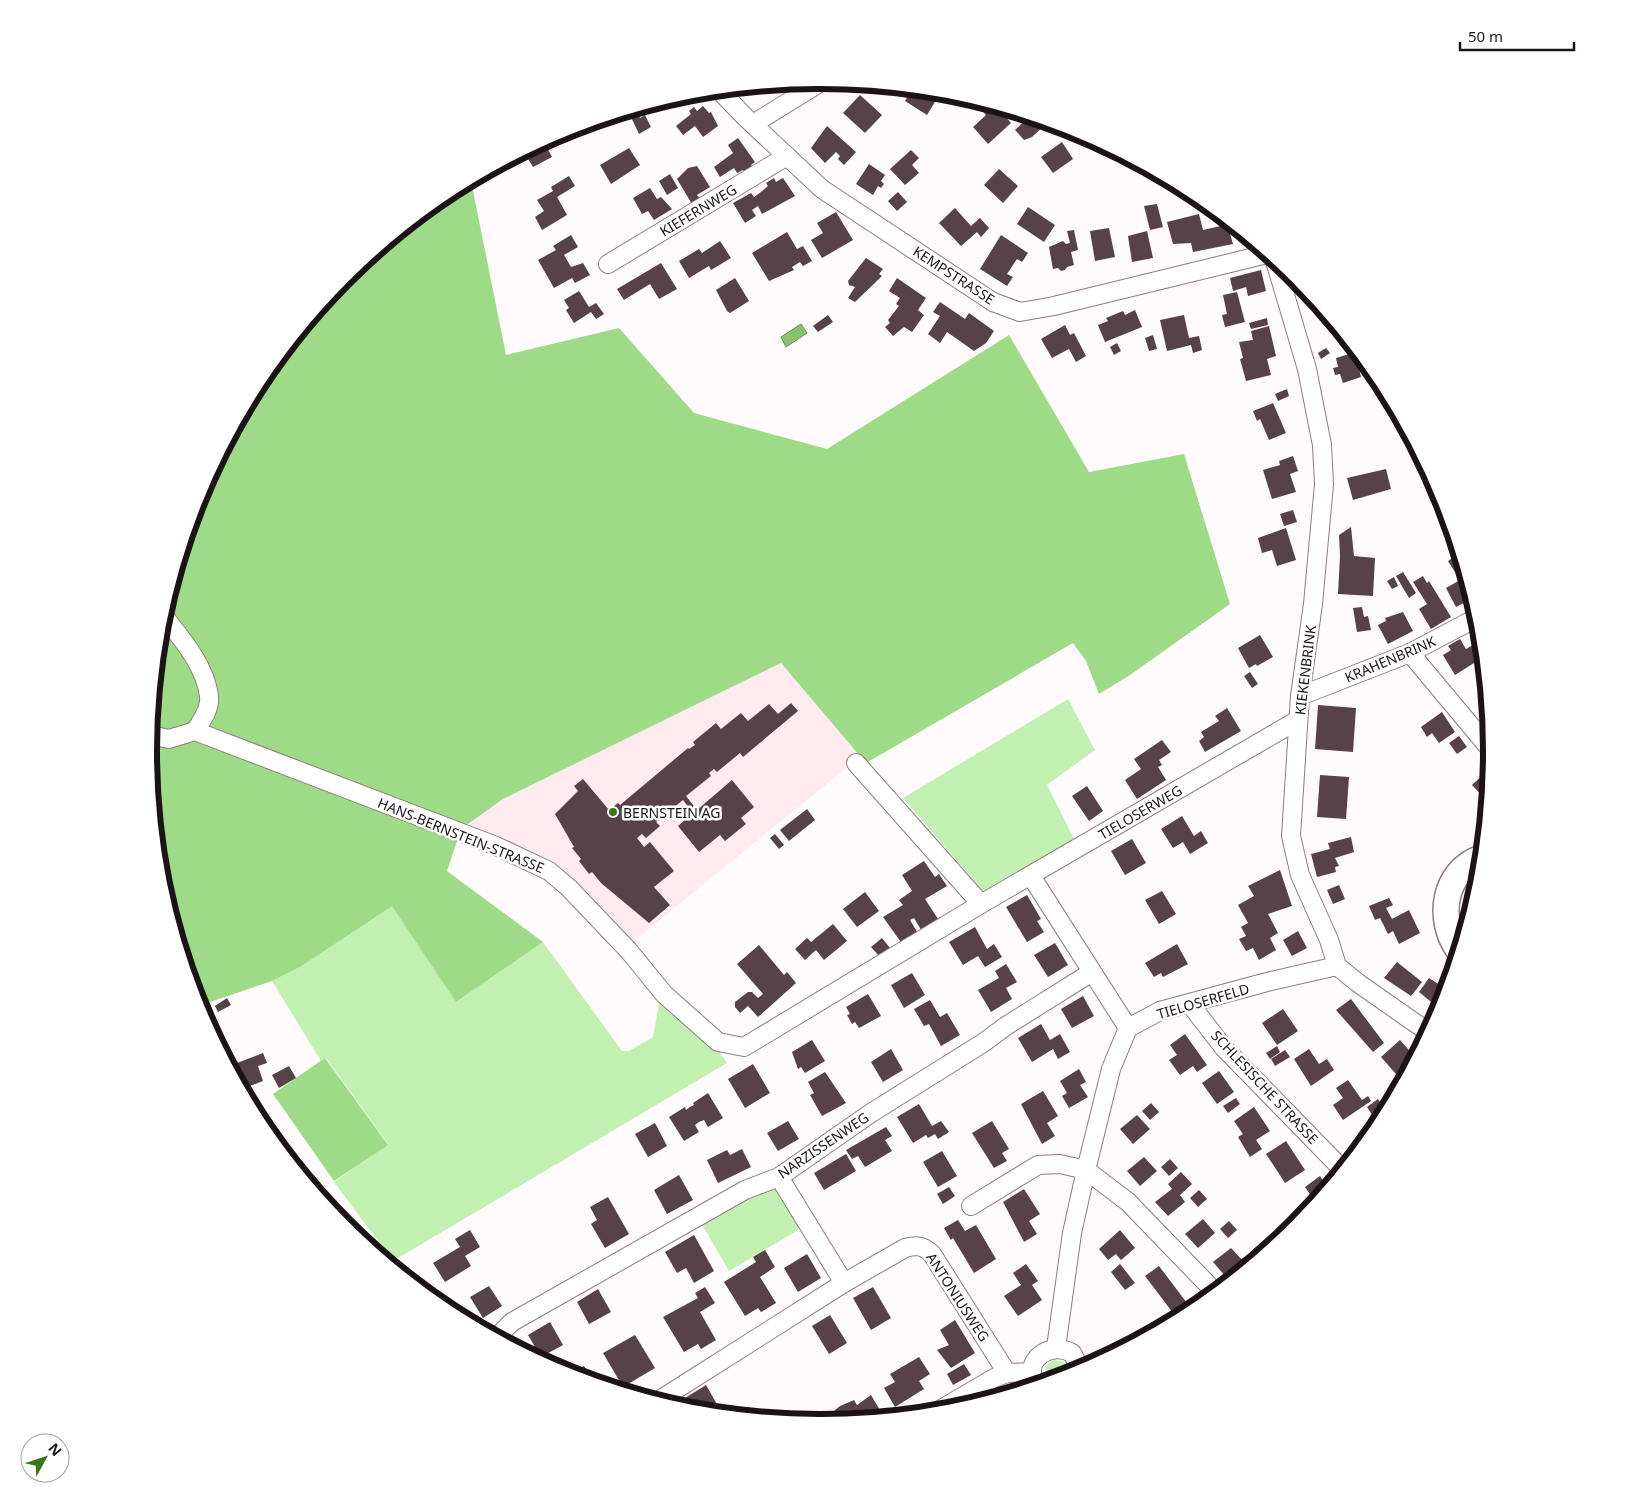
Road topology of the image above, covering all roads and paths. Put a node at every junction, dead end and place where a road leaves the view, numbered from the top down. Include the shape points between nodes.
1 (809, 89) edge
2 (724, 95) edge
3 (753, 124) junction
4 (787, 156) junction
5 (1260, 256) edge
6 (608, 264) dead end
7 (1280, 274) edge
8 (1470, 621) edge
9 (170, 624) edge
10 (1410, 653) junction
11 (1300, 696) junction
12 (1298, 720) junction
13 (195, 731) junction
14 (158, 737) edge
15 (1482, 740) edge
16 (856, 763) dead end
17 (1473, 863) edge
18 (1031, 876) junction
19 (982, 904) junction
20 (1455, 942) edge
21 (1337, 966) junction
22 (1092, 972) junction
23 (1190, 1004) junction
24 (1128, 1028) junction
25 (1422, 1028) edge
26 (744, 1047) joint
27 (1338, 1165) edge
28 (1086, 1170) junction
29 (779, 1177) junction
30 (971, 1206) dead end
31 (844, 1283) junction
32 (1210, 1287) edge
33 (501, 1332) edge
34 (1056, 1348) junction
35 (1077, 1363) edge
36 (1006, 1374) junction
37 (1034, 1378) edge
38 (666, 1396) edge
39 (958, 1400) edge

1 - 3 street
2 - 3 street, KEMPSTRASSE
3 - 4 street, KEMPSTRASSE
4 - 5 street, KEMPSTRASSE via 822,189 993,302 1020,312
4 - 6 street, KIEFERNWEG
7 - 11 street, KIEKENBRINK via 1307,369 1322,445 1324,484 1313,604
8 - 10 street, KRAHENBRINK
9 - 13 street via 194,654 209,697 204,718
10 - 11 street, KRAHENBRINK
10 - 15 street
11 - 12 street, KIEKENBRINK
12 - 18 street, TIELOSERWEG
12 - 21 street, KIEKENBRINK via 1292,836 1300,875
13 - 14 street via 169,739
13 - 26 street, HANS-BERNSTEIN-STRASSE via 487,843 549,872 569,888 671,1000 718,1042
16 - 19 street
17 - 20 main road via 1464,868 1450,887 1446,914
18 - 19 street, TIELOSERWEG
18 - 22 street
19 - 26 street, TIELOSERWEG
21 - 23 street, TIELOSERFELD
21 - 25 street
22 - 24 street
22 - 29 street, NARZISSENWEG via 871,1113
23 - 24 street, TIELOSERFELD via 1160,1011
23 - 27 street, SCHLESISCHE STRASSE via 1224,1048
24 - 28 street via 1111,1069
28 - 30 street via 1060,1164 1038,1165
28 - 32 street via 1128,1202
28 - 34 street via 1072,1233
29 - 31 street
29 - 33 street, NARZISSENWEG via 745,1190 650,1243 512,1322
31 - 36 street, ANTONIUSWEG via 904,1248 922,1246 928,1249
31 - 38 street, ANTONIUSWEG
34 - 35 street via 1072,1353
34 - 37 street via 1039,1355 1034,1363
36 - 37 street
36 - 39 street

